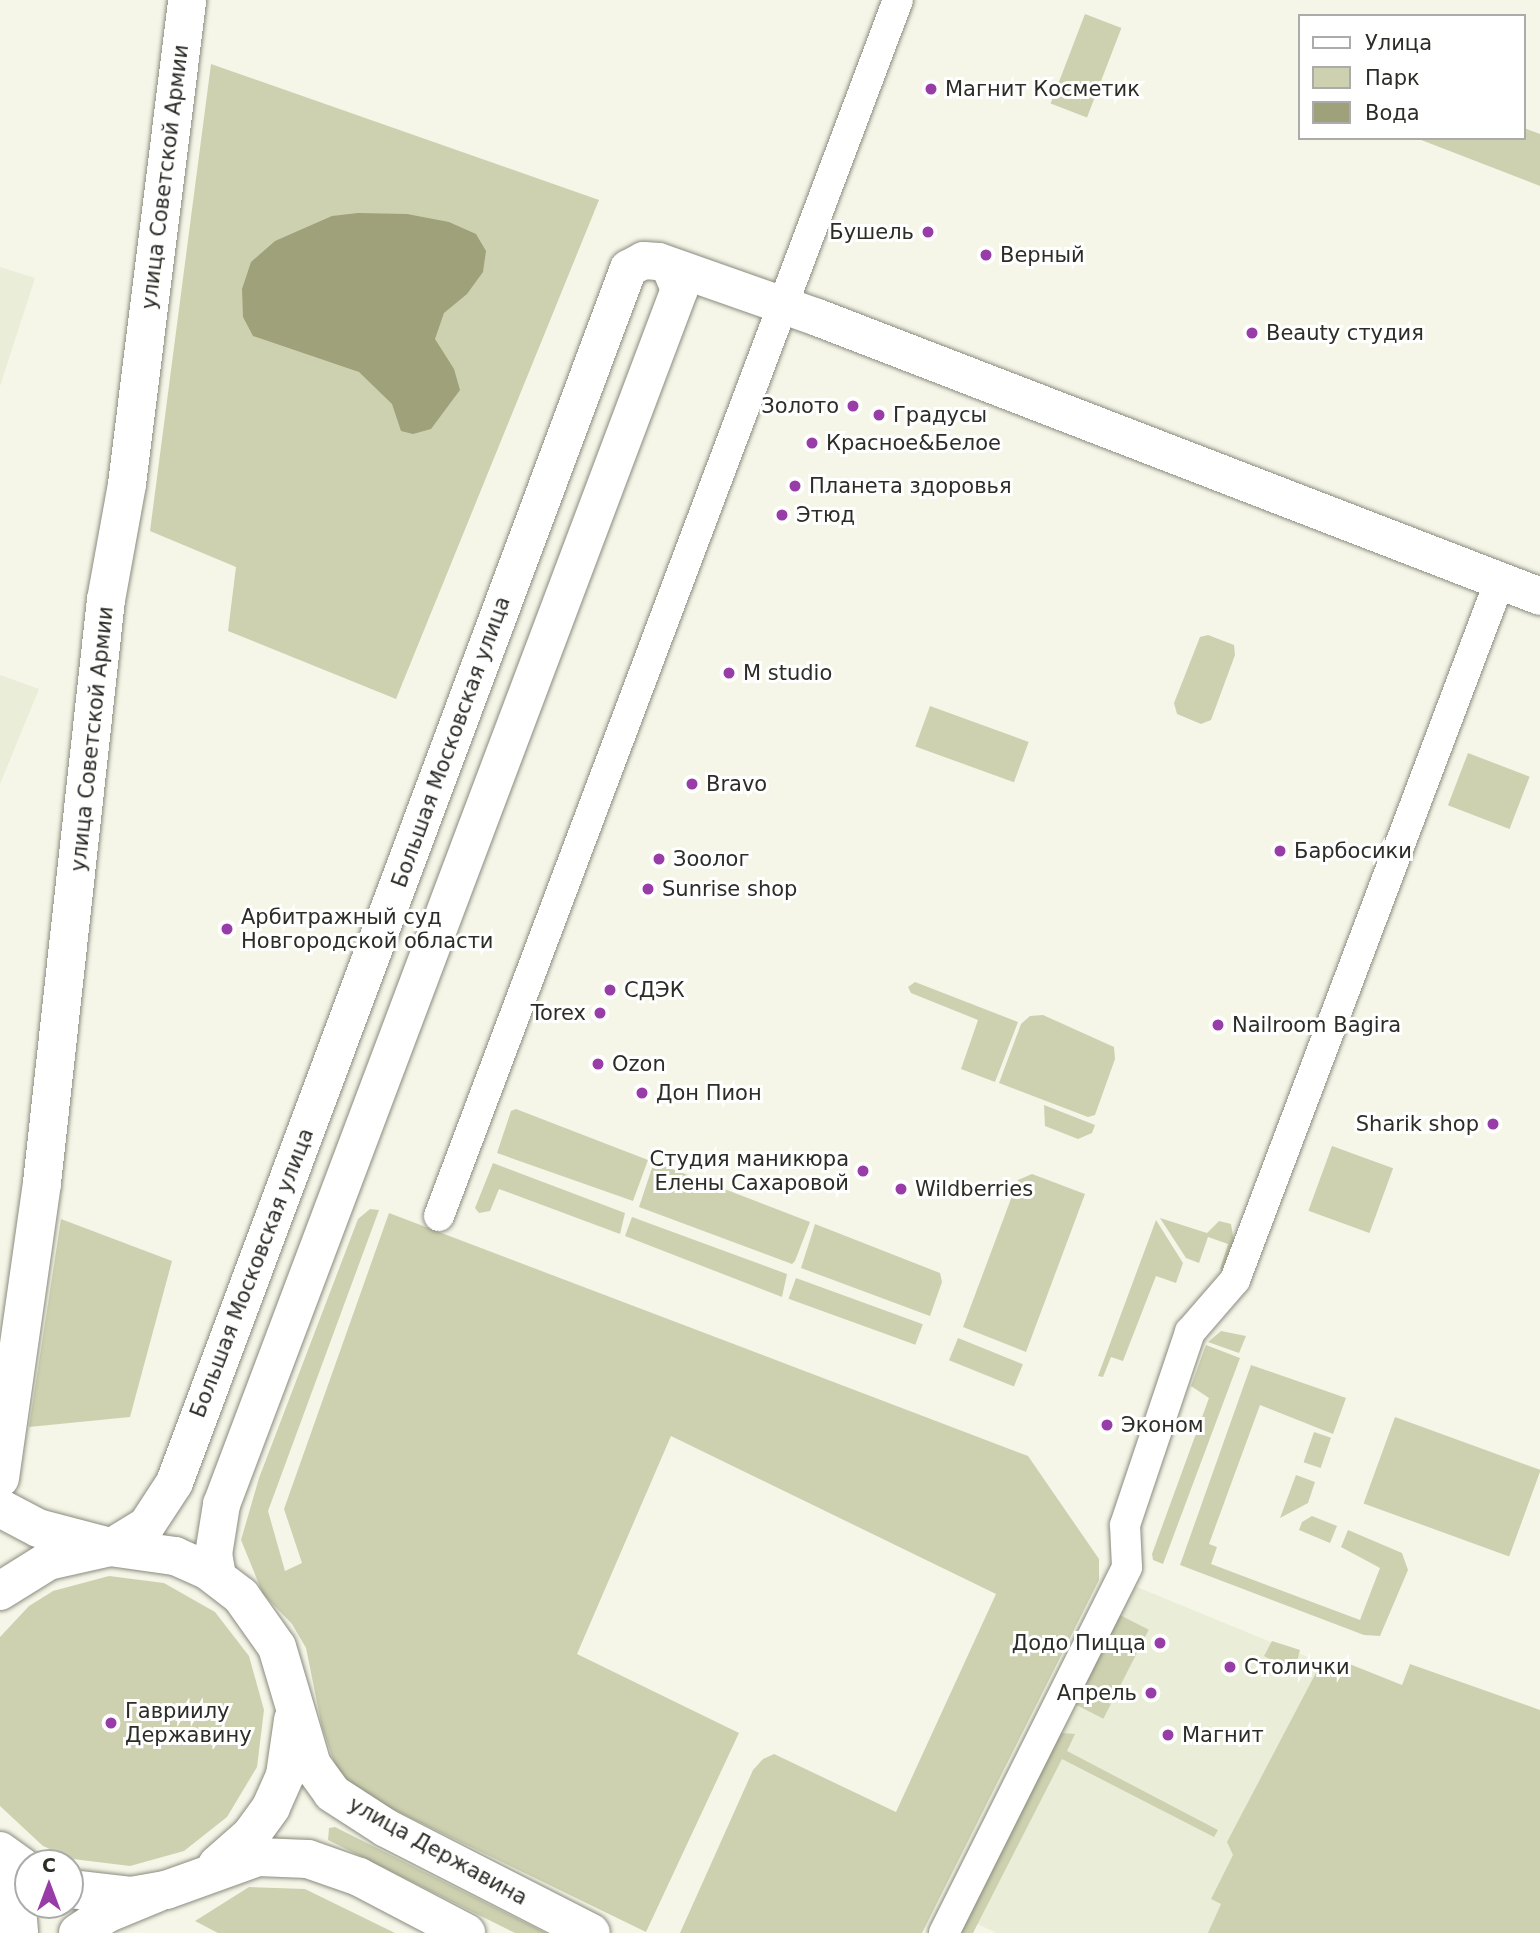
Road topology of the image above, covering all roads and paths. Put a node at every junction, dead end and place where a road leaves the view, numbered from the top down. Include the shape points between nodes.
1 (187, 0) edge
2 (898, 0) edge
3 (674, 277) junction
4 (781, 306) junction
5 (1499, 583) junction
6 (1540, 596) edge
7 (439, 1216) dead end
8 (0, 1478) edge
9 (0, 1508) edge
10 (110, 1547) junction
11 (217, 1576) junction
12 (0, 1591) edge
13 (293, 1707) junction
14 (0, 1857) edge
15 (181, 1884) junction
16 (84, 1891) edge
17 (19, 1933) edge
18 (78, 1933) edge
19 (466, 1933) edge
20 (591, 1933) edge
21 (944, 1933) edge

1 - 8 main road, улица Советской Армии via 127,484 107,600 42,1183
2 - 4 street
3 - 4 street
3 - 10 street, Большая Московская улица via 643,260 628,268 174,1482 146,1525
3 - 11 street via 221,1504 213,1555
4 - 5 street
4 - 7 street
5 - 6 street
5 - 21 street via 1235,1280 1191,1332 1125,1525 1127,1567
9 - 10 main road via 38,1528
10 - 11 main road, улица Державина via 175,1556
10 - 12 main road, улица Державина via 48,1561
11 - 13 main road, улица Державина via 241,1596 272,1638 288,1676
13 - 15 main road, улица Державина via 290,1753 271,1807 234,1851
13 - 20 main road, улица Державина via 312,1765 332,1793 386,1828
14 - 17 main road via 16,1897
15 - 16 main road, улица Державина via 131,1896
15 - 18 main road via 106,1914
15 - 19 main road, улица Державина via 258,1857 308,1858 359,1877

